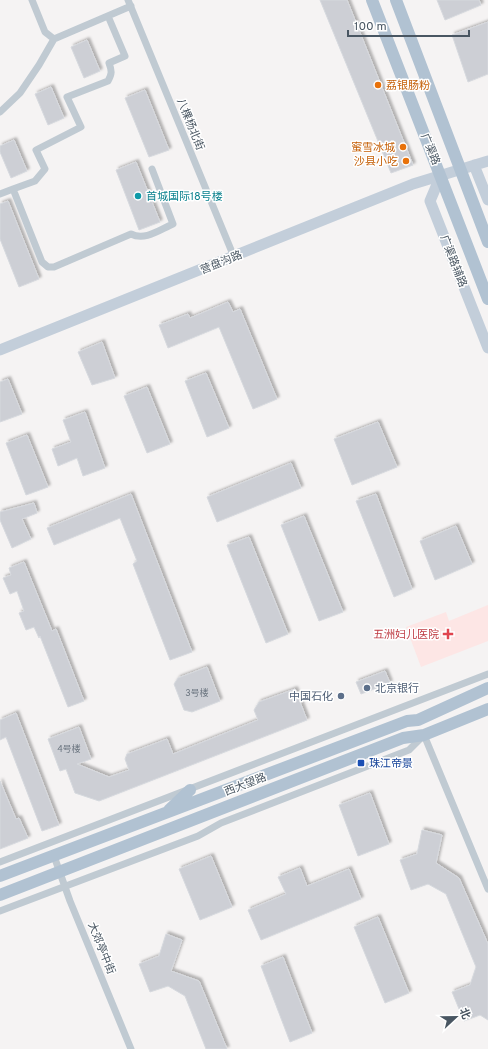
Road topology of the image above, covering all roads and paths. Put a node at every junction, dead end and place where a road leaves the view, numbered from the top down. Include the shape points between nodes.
1 (32, 0) edge
2 (372, 0) edge
3 (396, 0) edge
4 (130, 3) edge
5 (108, 16) junction
6 (54, 39) junction
7 (0, 112) edge
8 (488, 161) edge
9 (474, 165) junction
10 (152, 169) dead end
11 (461, 169) junction
12 (441, 175) junction
13 (13, 189) junction
14 (0, 194) edge
15 (488, 200) edge
16 (488, 242) edge
17 (234, 257) junction
18 (488, 299) edge
19 (488, 348) edge
20 (0, 350) edge
21 (488, 674) edge
22 (488, 688) edge
23 (488, 710) edge
24 (424, 735) junction
25 (190, 790) junction
26 (168, 811) junction
27 (54, 856) junction
28 (0, 862) edge
29 (59, 872) junction
30 (0, 876) edge
31 (65, 886) junction
32 (488, 889) edge
33 (0, 895) edge
34 (0, 911) edge
35 (131, 1049) edge

1 - 6 street via 45,32
2 - 12 main road, 广渠路
3 - 11 main road, 广渠路
4 - 5 street
4 - 17 street, 八棵杨北街
5 - 6 street
5 - 13 street via 125,56 110,63 112,75 108,81 67,97 81,127 36,150 45,169 35,181
6 - 7 street via 20,93
8 - 9 street, 营盘沟路
9 - 11 street, 营盘沟路
9 - 15 street
10 - 13 street via 173,224 144,237 131,234 54,267 48,267 42,262
11 - 12 street, 营盘沟路
11 - 16 main road, 广渠路
12 - 17 street, 营盘沟路
12 - 18 main road, 广渠路
12 - 19 street, 广渠路辅路 via 430,201
13 - 14 street
17 - 20 street, 营盘沟路
21 - 25 street
22 - 26 main road, 西大望路 via 418,720 407,721
23 - 24 main road, 西大望路
24 - 29 main road, 西大望路 via 403,738
24 - 31 street via 409,750 222,823 198,836
24 - 32 street
25 - 26 main road
25 - 28 street
26 - 27 main road, 西大望路
27 - 29 street, 大郊亭中街
27 - 30 main road, 西大望路
29 - 31 street, 大郊亭中街
29 - 33 main road, 西大望路
31 - 34 street
31 - 35 street, 大郊亭中街

